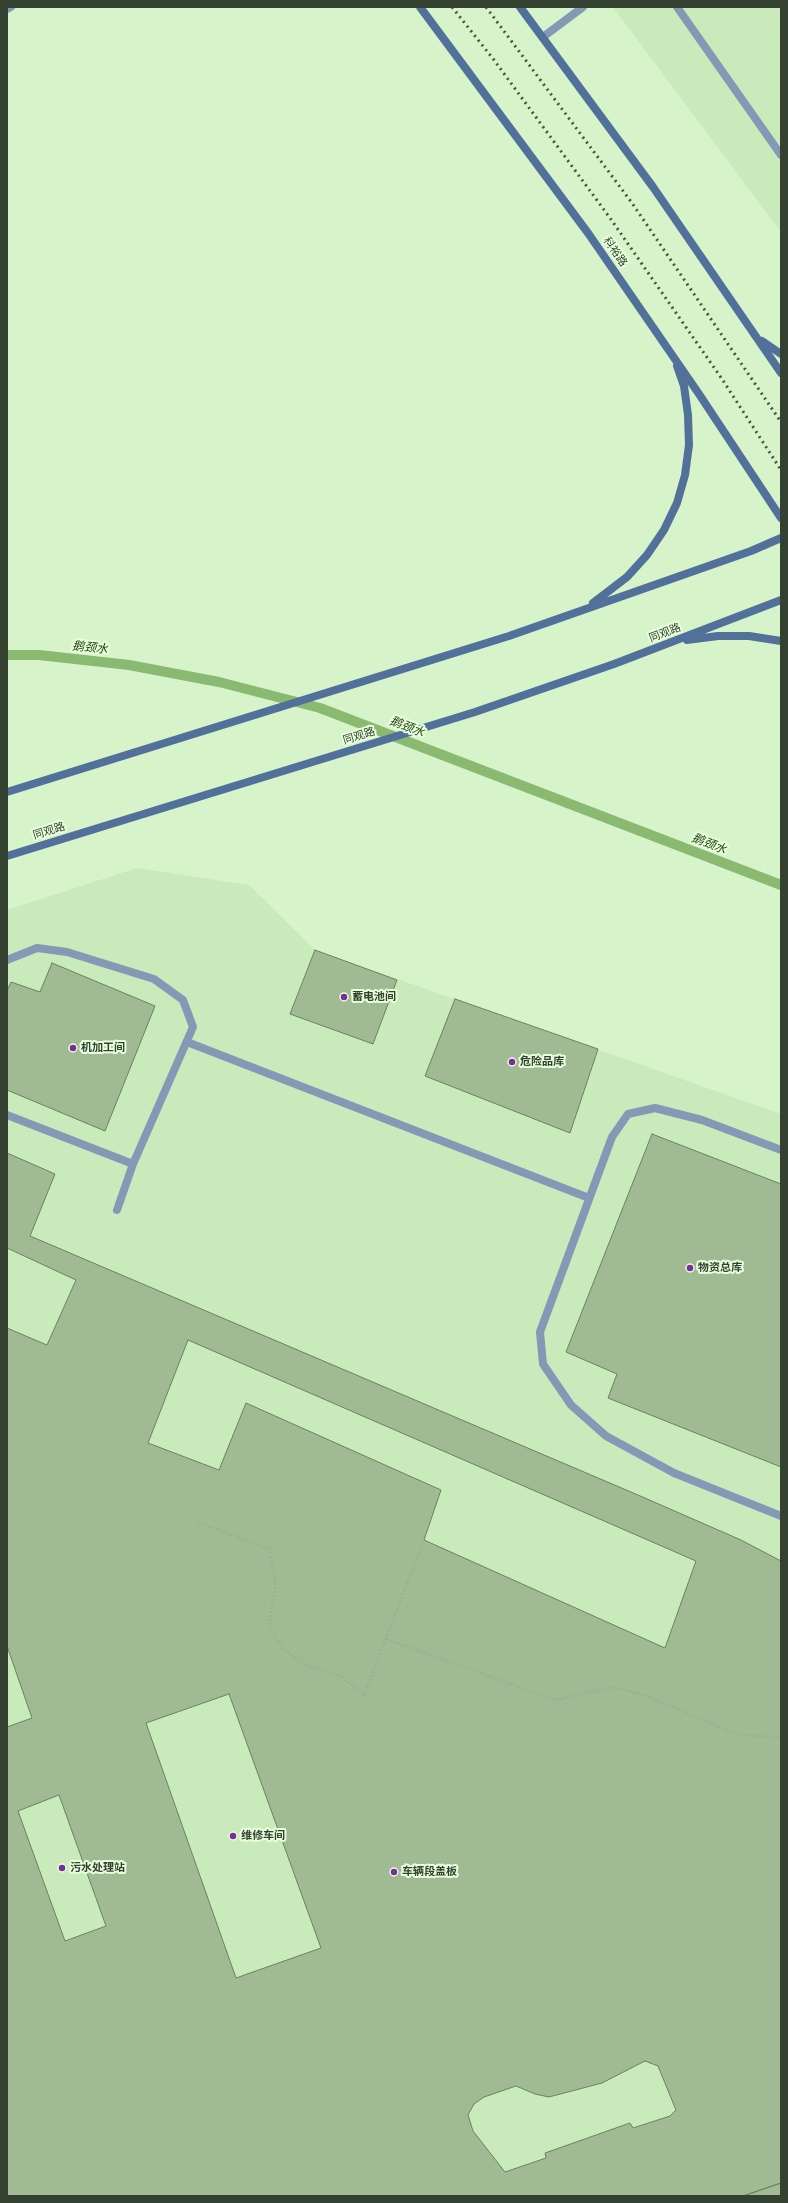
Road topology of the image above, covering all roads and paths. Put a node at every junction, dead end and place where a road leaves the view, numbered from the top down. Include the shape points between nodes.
1 (11, 7) edge
2 (420, 7) edge
3 (520, 7) edge
4 (583, 7) edge
5 (677, 7) edge
6 (7, 9) edge
7 (543, 37) junction
8 (781, 155) edge
9 (757, 338) junction
10 (781, 354) edge
11 (674, 357) junction
12 (781, 373) edge
13 (781, 518) edge
14 (781, 538) edge
15 (781, 600) edge
16 (578, 612) junction
17 (781, 641) edge
18 (657, 648) junction
19 (7, 792) edge
20 (7, 856) edge
21 (7, 960) edge
22 (187, 1042) junction
23 (7, 1115) edge
24 (781, 1150) edge
25 (133, 1164) junction
26 (589, 1198) junction
27 (117, 1210) dead end
28 (781, 1516) edge
29 (197, 1522) dead end
30 (424, 1540) dead end
31 (386, 1639) junction
32 (781, 1738) edge

1 - 6 lane
2 - 11 street, 科裕路 via 583,227
3 - 7 street
4 - 7 lane
5 - 8 lane
7 - 9 street via 653,187
9 - 10 street
9 - 12 street
11 - 13 street, 科裕路
11 - 16 street via 684,386 689,438 685,475 677,503 664,530 627,577 604,596
14 - 16 street
15 - 18 street, 同观路
16 - 19 street via 509,636
17 - 18 street via 749,636 718,636 687,640
18 - 20 street, 同观路 via 474,712
21 - 22 lane via 37,948 67,952 154,979 182,1000 194,1027
22 - 25 lane
22 - 26 lane
23 - 25 lane
24 - 26 lane via 702,1120 655,1108 628,1114 612,1137
25 - 27 lane
26 - 28 lane via 540,1332 543,1364 571,1405 606,1436 674,1473
29 - 31 path via 269,1549 276,1583 269,1626 282,1648 307,1666 341,1676 364,1695
30 - 31 path
31 - 32 path via 555,1700 616,1687 648,1696 736,1734

